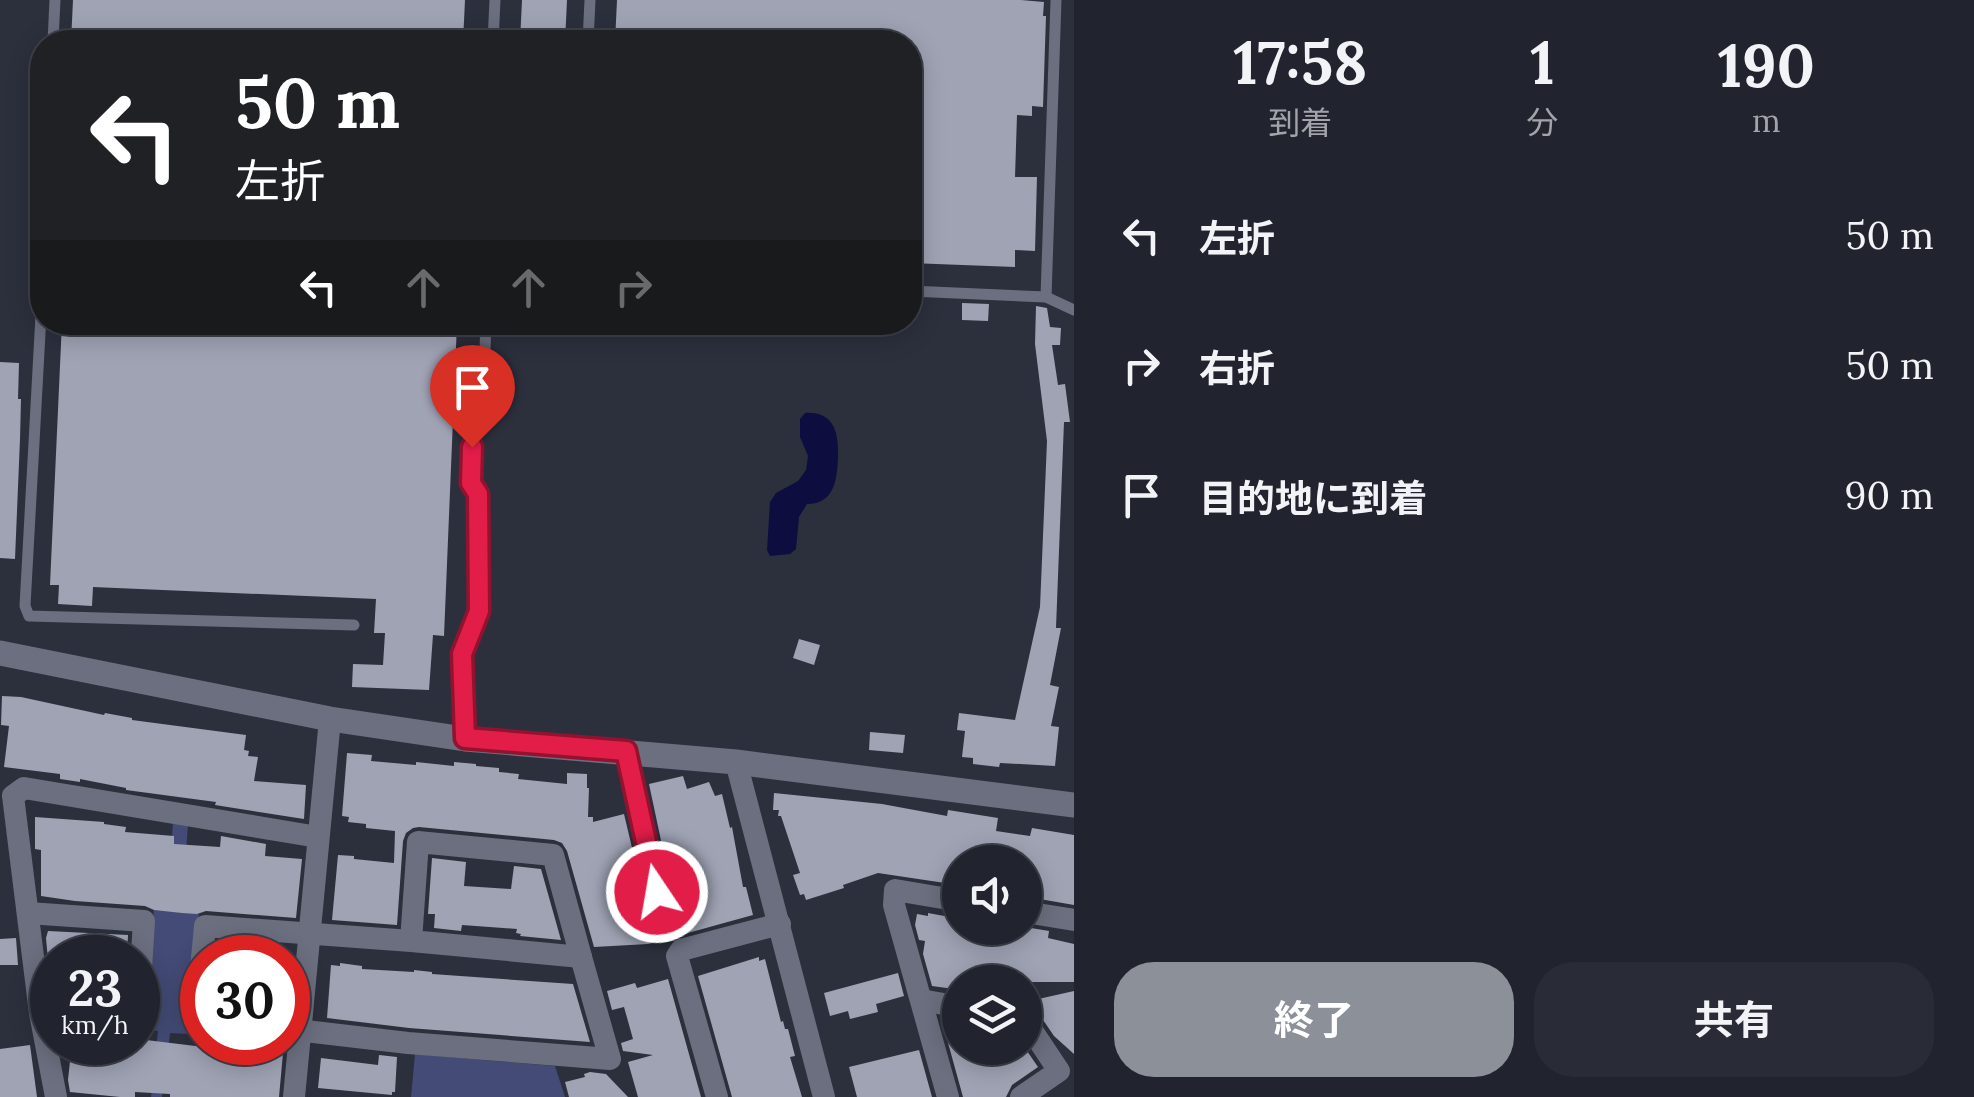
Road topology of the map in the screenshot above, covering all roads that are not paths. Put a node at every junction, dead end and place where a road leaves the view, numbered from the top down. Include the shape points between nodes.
1 (54, 0) edge
2 (495, 0) edge
3 (590, 0) edge
4 (1056, 0) edge
5 (53, 30) edge
6 (494, 30) edge
7 (589, 30) edge
8 (922, 292) edge
9 (1046, 298) junction
10 (1074, 310) edge
11 (40, 335) edge
12 (486, 335) edge
13 (354, 625) dead end
14 (0, 653) edge
15 (330, 719) junction
16 (465, 738) junction
17 (626, 751) junction
18 (736, 762) junction
19 (1074, 805) edge
20 (318, 837) junction
21 (657, 892) dead end
22 (942, 898) edge
23 (28, 913) junction
24 (1042, 915) edge
25 (1074, 920) edge
26 (780, 924) junction
27 (310, 934) junction
28 (32, 935) edge
29 (143, 935) edge
30 (204, 935) edge
31 (411, 941) junction
32 (581, 957) junction
33 (921, 1000) junction
34 (942, 1003) edge
35 (310, 1032) edge
36 (1042, 1046) edge
37 (52, 1065) edge
38 (294, 1065) edge
39 (56, 1097) edge
40 (294, 1097) edge
41 (717, 1097) edge
42 (824, 1097) edge
43 (948, 1097) edge
44 (1021, 1097) edge

1 - 5 lane
2 - 6 lane
3 - 7 lane
4 - 9 lane
8 - 9 lane
9 - 10 lane
11 - 13 lane via 29,616
12 - 16 lane via 483,404 473,411 479,611 462,654
14 - 15 street
15 - 16 street
15 - 20 street
16 - 17 street
17 - 18 street
17 - 21 street
18 - 19 street
18 - 26 street
20 - 23 street via 24,788 13,796
20 - 27 street
22 - 33 street via 895,890
23 - 28 street
23 - 29 street via 144,921
24 - 25 street
26 - 41 street via 677,956
26 - 42 street
27 - 30 street via 205,926
27 - 31 street
31 - 32 street
31 - 32 street via 418,842 553,855
32 - 35 street via 610,1060
33 - 34 street
33 - 43 street
36 - 44 street via 1059,1071
37 - 39 street
38 - 40 street

